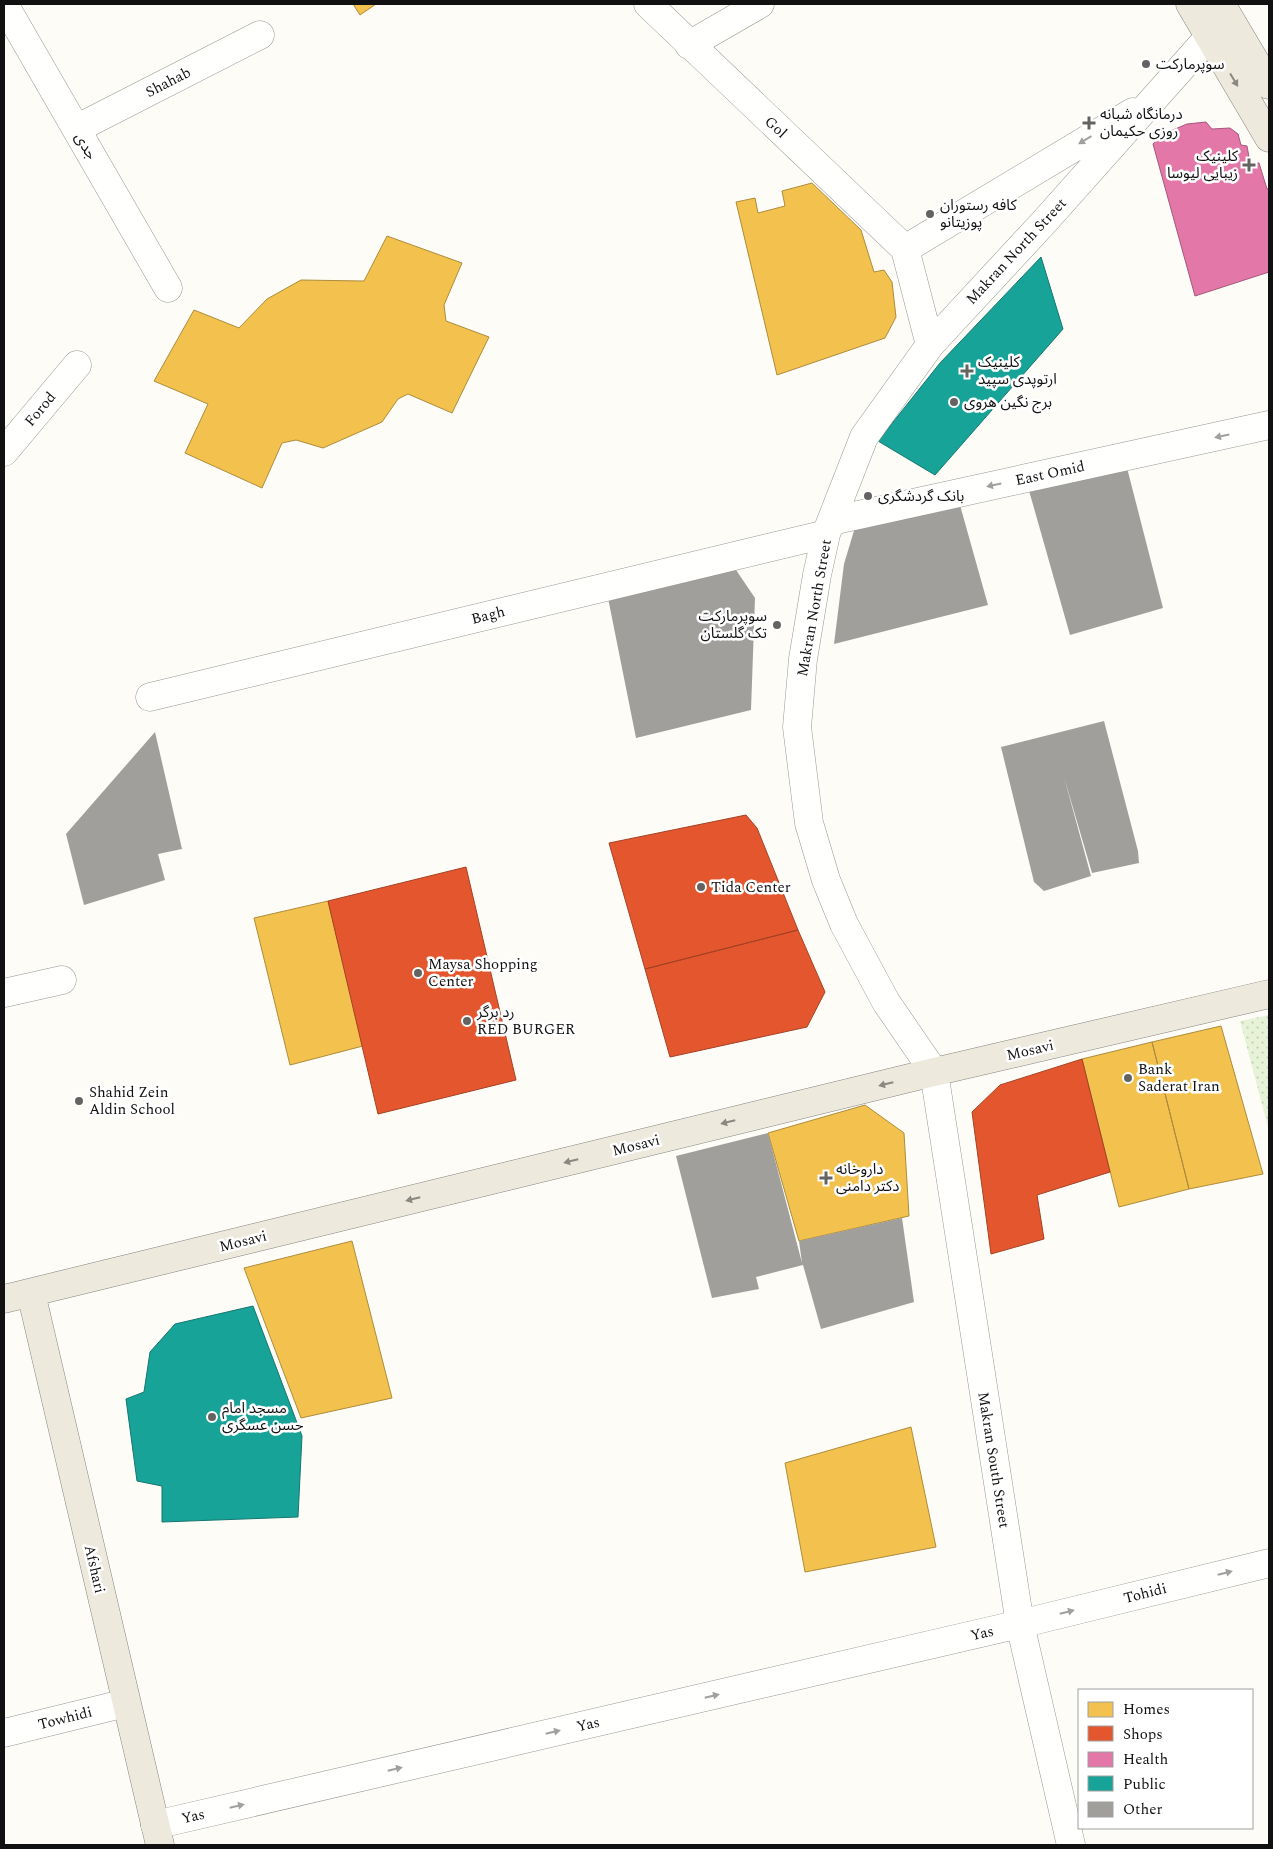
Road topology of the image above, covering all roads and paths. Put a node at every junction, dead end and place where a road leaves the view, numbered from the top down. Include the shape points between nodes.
1 (4, 4) edge
2 (648, 4) edge
3 (760, 4) edge
4 (1190, 4) edge
5 (1226, 8) edge
6 (260, 35) dead end
7 (1209, 38) junction
8 (689, 45) junction
9 (1269, 85) edge
10 (1157, 97) junction
11 (76, 129) junction
12 (1269, 138) edge
13 (905, 249) junction
14 (168, 288) dead end
15 (930, 345) junction
16 (77, 366) dead end
17 (1269, 425) edge
18 (4, 452) edge
19 (828, 527) junction
20 (150, 697) dead end
21 (62, 980) dead end
22 (4, 994) edge
23 (1269, 994) edge
24 (934, 1072) junction
25 (30, 1292) junction
26 (4, 1299) edge
27 (1269, 1562) edge
28 (1020, 1624) junction
29 (126, 1703) junction
30 (4, 1733) edge
31 (158, 1835) edge
32 (1072, 1845) edge

1 - 11 street, جدی
2 - 8 street, Gol
3 - 8 street
4 - 7 main road
5 - 7 street, Makran North Street
5 - 9 main road
6 - 11 street, Shahab
7 - 10 street, Makran North Street
7 -> 12 main road
8 - 13 street, Gol
10 -> 13 street
10 - 15 street, Makran North Street
11 - 14 street, جدی
13 - 15 street
15 - 19 street, Makran North Street via 864,437
16 - 18 street, Forod
17 -> 19 street, East Omid
19 - 20 street, Bagh
19 - 24 street, Makran North Street via 803,659 796,728 809,823 826,880 844,924 886,1002
21 - 22 street
23 - 24 main road, Mosavi
24 -> 25 main road, Mosavi
24 - 28 street, Makran South Street
25 - 26 main road, Mosavi
25 - 29 main road, Afshari
28 -> 27 street, Tohidi
31 -> 28 street, Yas
28 - 32 street, Makran South Street
29 - 30 street, Towhidi
29 - 31 main road, Afshari

